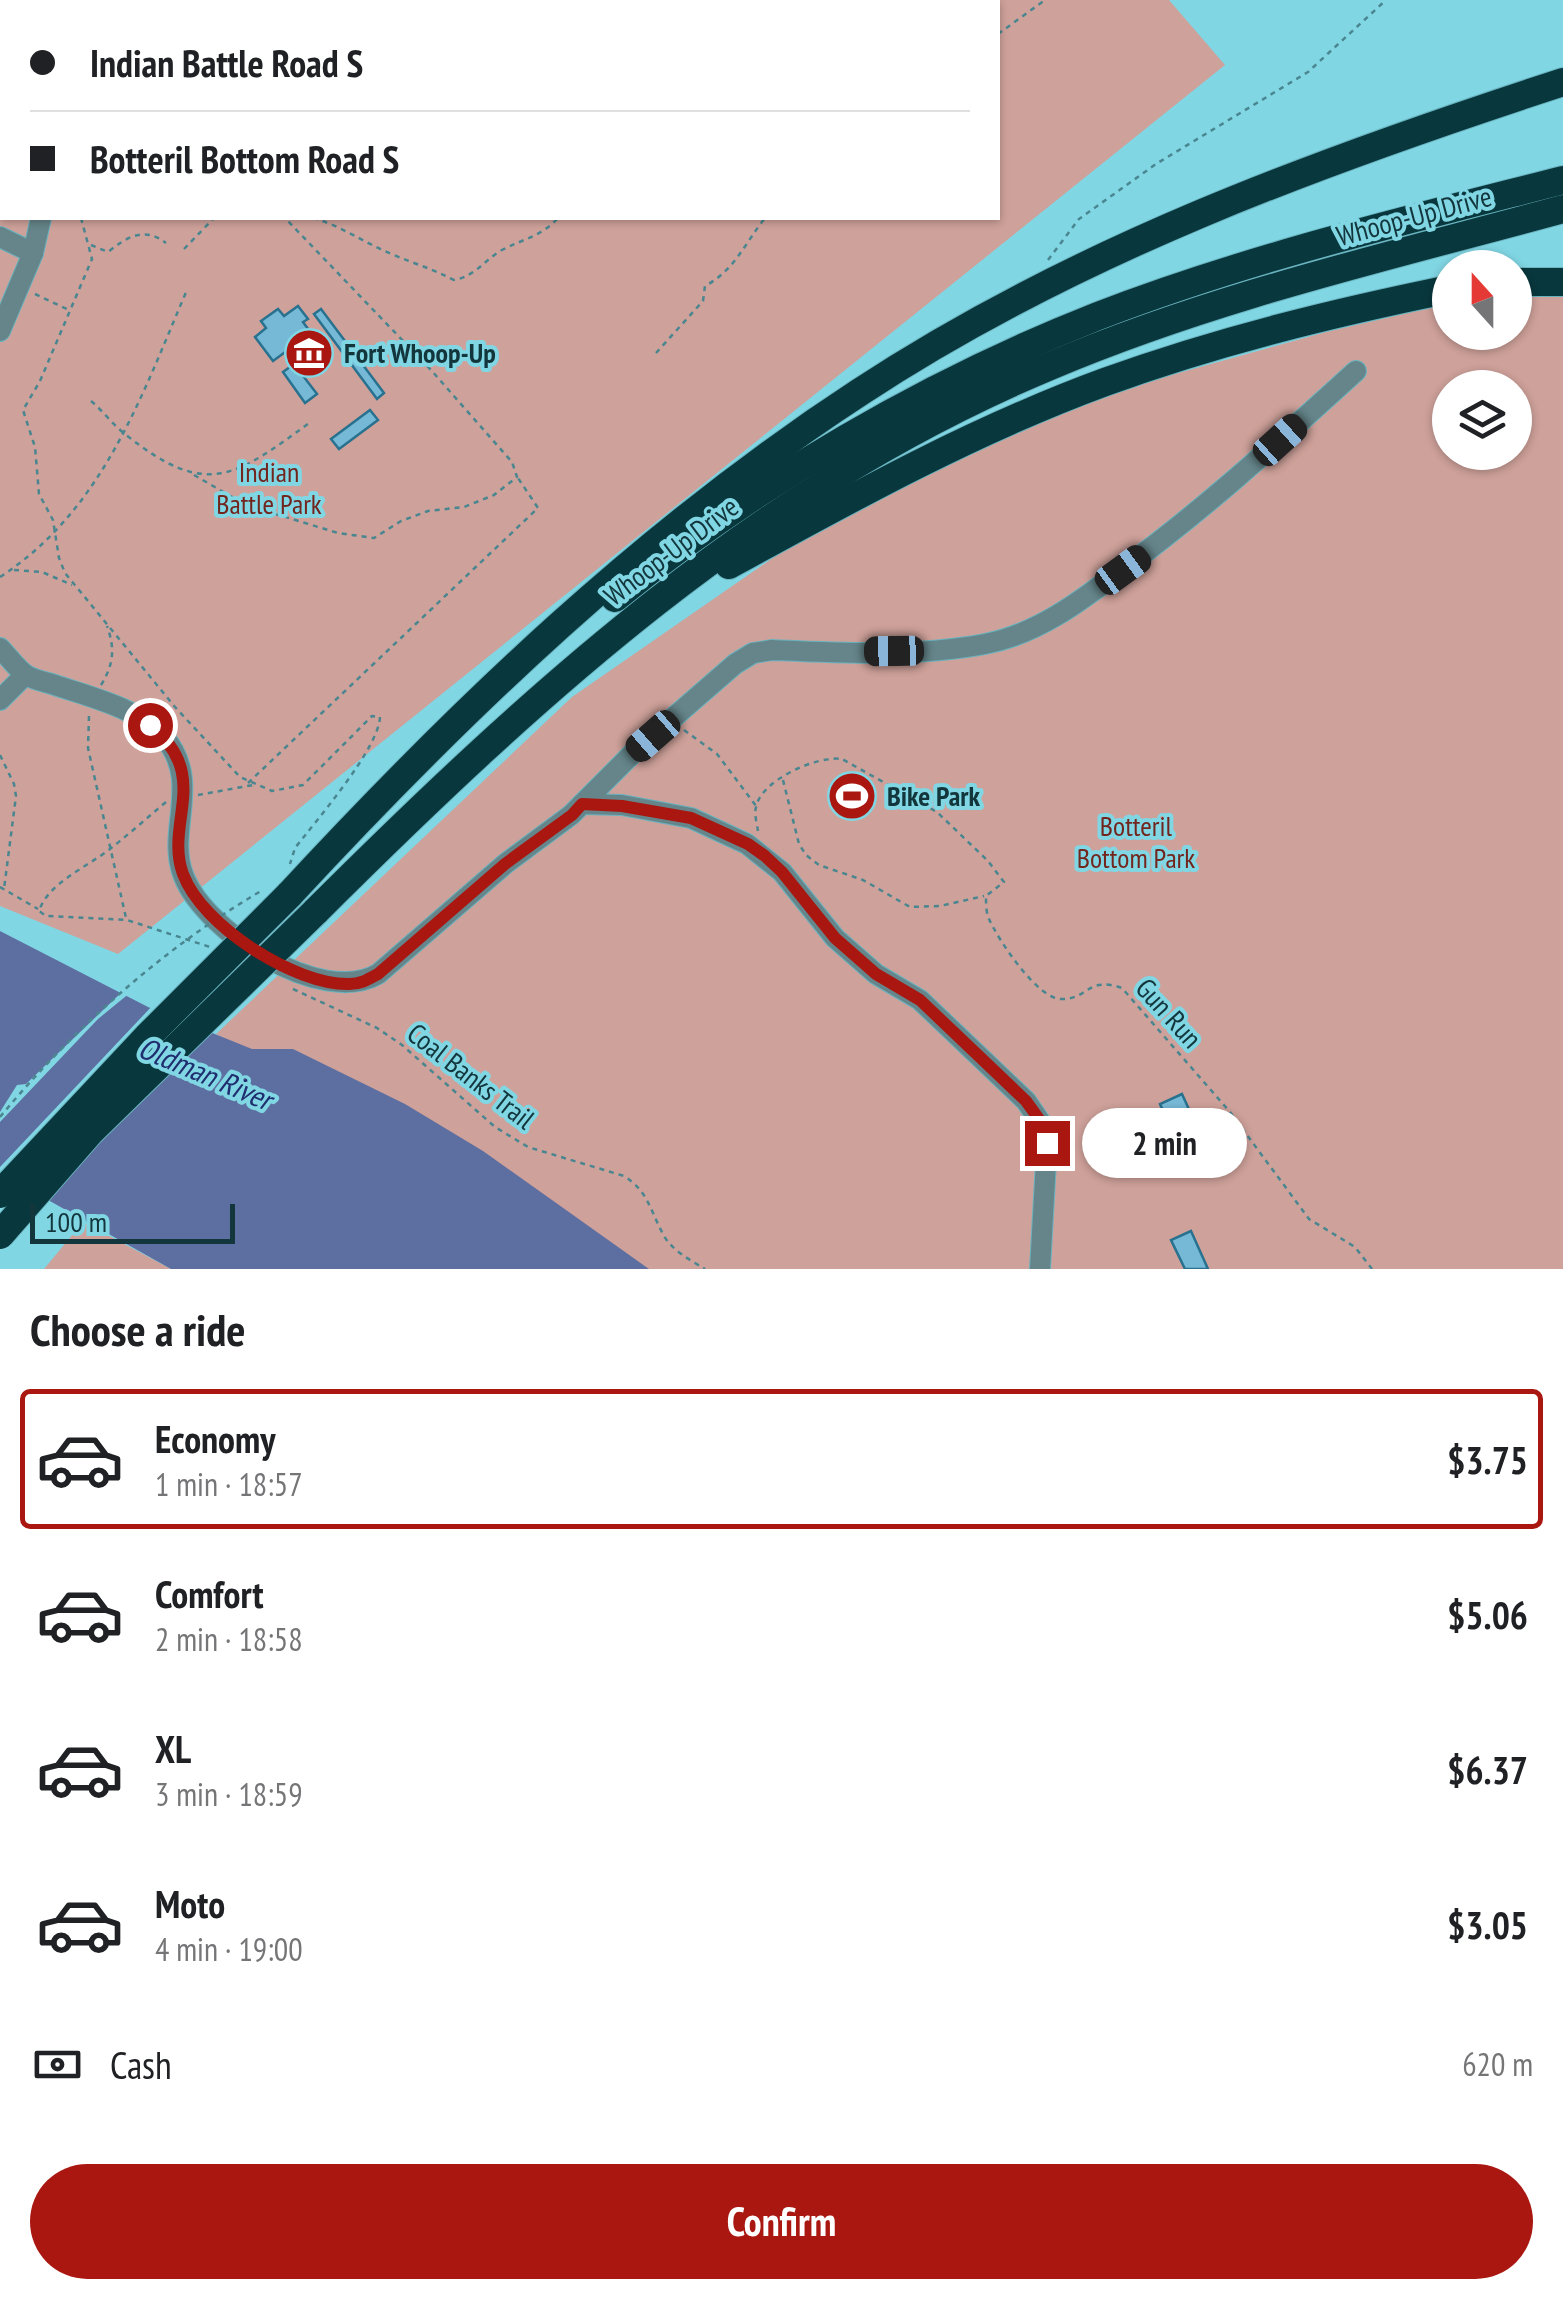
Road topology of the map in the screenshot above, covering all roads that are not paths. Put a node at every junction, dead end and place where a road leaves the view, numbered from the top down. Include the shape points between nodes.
1 (1563, 82) edge
2 (1563, 180) edge
3 (1563, 208) edge
4 (40, 220) edge
5 (0, 237) edge
6 (32, 254) junction
7 (1532, 282) edge
8 (1563, 282) edge
9 (1432, 293) edge
10 (0, 331) edge
11 (1356, 371) dead end
12 (640, 613) junction
13 (0, 648) edge
14 (25, 674) junction
15 (0, 700) edge
16 (582, 804) junction
17 (281, 885) junction
18 (0, 1194) edge
19 (0, 1235) edge
20 (1040, 1269) edge

1 - 17 highway via 1171,226 981,320 860,391 626,566
2 - 17 highway, Whoop-Up Drive via 1334,241 1100,316 911,402 734,511 619,594
3 - 12 highway, Whoop-Up Drive via 1229,300 1047,367 867,457 744,534
4 - 6 street
5 - 6 street
6 - 10 street
7 - 8 highway
9 - 12 highway via 1266,330 1090,388 914,466
11 - 16 street via 1255,464 1068,609 984,644 753,653
12 - 19 highway, Whoop-Up Drive, bridge via 520,714 315,912 90,1132
13 - 14 street
14 - 15 street
14 - 16 street via 102,702 150,725 168,742 185,797 180,865 203,905 250,948 328,982 358,983 378,974
16 - 20 street via 691,818 748,844 782,872 835,938 920,1000 1034,1109 1047,1143
17 - 18 highway, Whoop-Up Drive, bridge

